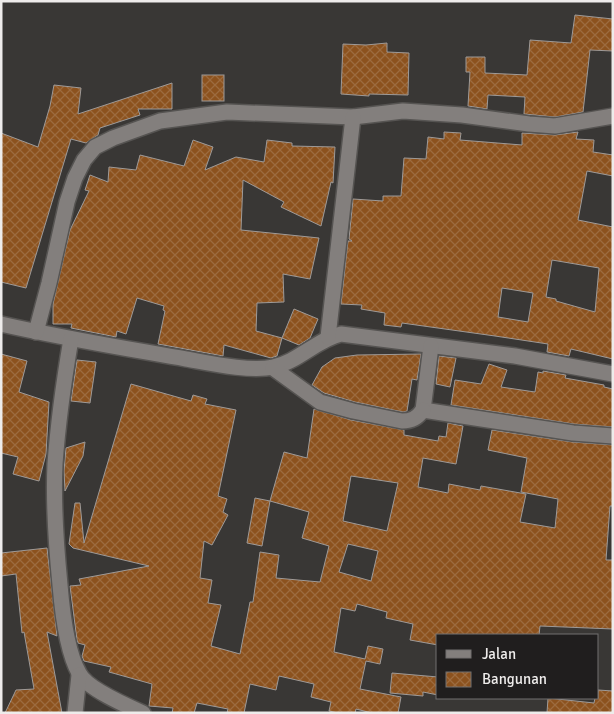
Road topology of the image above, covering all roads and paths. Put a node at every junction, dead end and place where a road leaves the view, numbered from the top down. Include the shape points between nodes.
1 (613, 116) edge
2 (353, 117) junction
3 (1, 324) edge
4 (36, 332) junction
5 (328, 337) junction
6 (71, 339) junction
7 (431, 346) junction
8 (273, 368) junction
9 (613, 374) edge
10 (423, 410) junction
11 (613, 436) edge
12 (79, 675) junction
13 (75, 713) edge
14 (143, 713) edge

1 - 2 street via 555,126 403,112
2 - 4 street via 227,112 160,120 95,148 84,160 67,202
2 - 5 street
3 - 4 street
4 - 6 street
5 - 7 street via 350,334
5 - 8 street
6 - 8 street via 237,367
6 - 12 street via 55,464 55,529 62,612
7 - 9 street via 515,356
7 - 10 street
8 - 10 street via 320,402 402,421 417,418
10 - 11 street
12 - 13 street
12 - 14 street via 96,689

